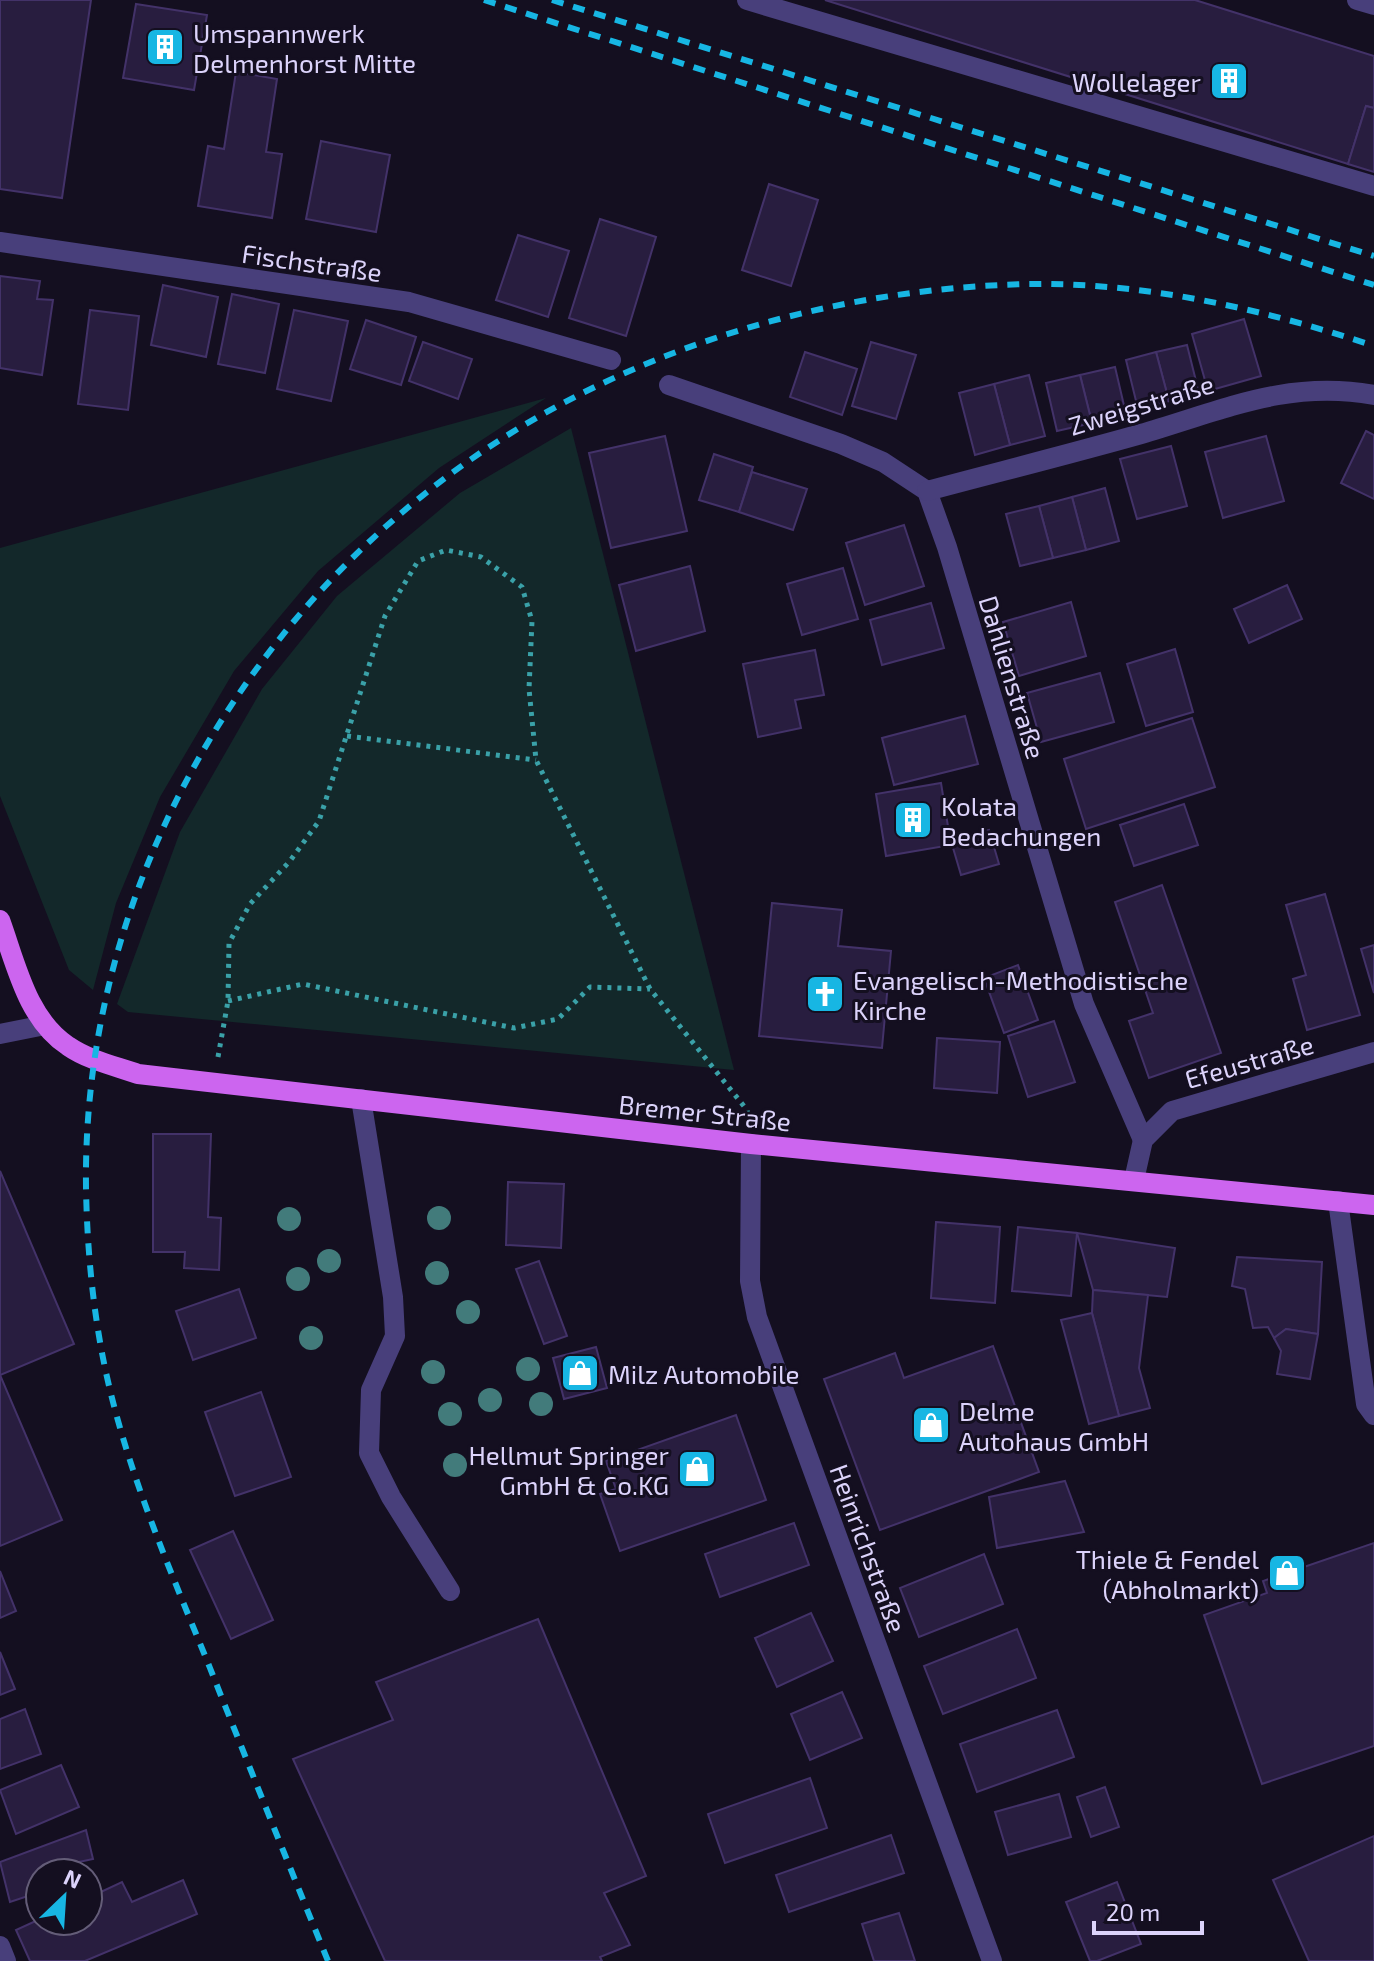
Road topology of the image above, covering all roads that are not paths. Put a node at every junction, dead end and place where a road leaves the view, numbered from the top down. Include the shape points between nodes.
1 (747, 0) edge
2 (1357, 0) edge
3 (1374, 5) edge
4 (1374, 186) edge
5 (0, 242) edge
6 (611, 360) dead end
7 (669, 385) dead end
8 (1374, 395) edge
9 (927, 491) junction
10 (0, 920) edge
11 (45, 1025) junction
12 (0, 1034) edge
13 (1374, 1052) edge
14 (361, 1099) junction
15 (1143, 1140) junction
16 (751, 1144) junction
17 (1134, 1180) junction
18 (1338, 1201) junction
19 (1374, 1205) edge
20 (1374, 1415) edge
21 (450, 1591) dead end
22 (0, 1946) edge
23 (6, 1961) edge
24 (992, 1961) edge

1 - 4 street
2 - 3 street
5 - 6 street, Fischstraße via 409,302
7 - 9 street via 841,444 883,462
8 - 9 street, Zweigstraße via 1294,392 1244,401 1143,434
9 - 15 street, Dahlienstraße via 1084,1004
10 - 11 main road, Bremer Straße via 29,999
11 - 12 street
11 - 14 main road, Bremer Straße via 68,1046 138,1074
13 - 15 street, Efeustraße via 1172,1111
14 - 16 main road, Bremer Straße
14 - 21 street via 395,1336 371,1390 369,1453
15 - 17 street
16 - 17 main road, Bremer Straße
16 - 24 street, Heinrichstraße via 750,1281 757,1317
17 - 18 main road, Bremer Straße
18 - 19 main road, Bremer Straße
18 - 20 street via 1366,1404
22 - 23 street

